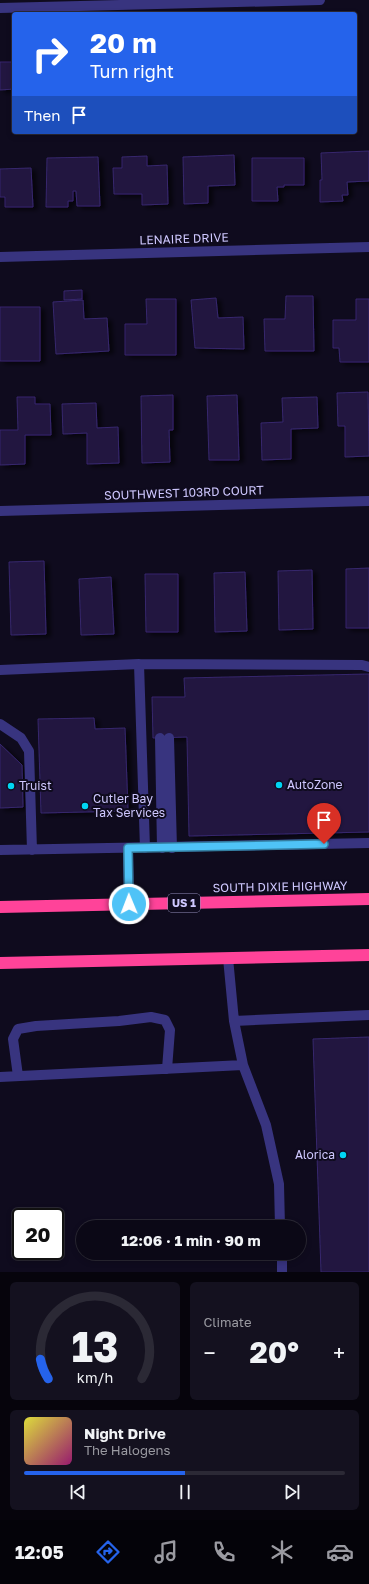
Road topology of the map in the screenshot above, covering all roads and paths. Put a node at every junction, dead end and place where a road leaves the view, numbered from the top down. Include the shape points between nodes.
1 (320, 0) edge
2 (0, 8) edge
3 (369, 246) edge
4 (0, 257) edge
5 (369, 501) edge
6 (0, 511) edge
7 (139, 664) junction
8 (369, 667) edge
9 (0, 670) edge
10 (0, 724) edge
11 (369, 843) edge
12 (128, 848) junction
13 (145, 848) junction
14 (162, 848) junction
15 (172, 848) junction
16 (0, 850) edge
17 (32, 850) junction
18 (369, 899) edge
19 (129, 904) junction
20 (0, 908) edge
21 (369, 955) edge
22 (228, 958) junction
23 (0, 963) edge
24 (369, 1015) edge
25 (234, 1021) junction
26 (243, 1065) junction
27 (168, 1069) junction
28 (18, 1076) junction
29 (0, 1077) edge
30 (280, 1220) edge
31 (282, 1260) edge
32 (282, 1272) edge

1 - 2 street
3 - 4 street, LENAIRE DRIVE
5 - 6 street, SOUTHWEST 103RD COURT
7 - 8 street
7 - 9 street
7 - 13 street
10 - 17 street via 21,738 29,751
11 - 15 street
12 - 13 street
12 - 17 street
12 - 19 street
13 - 14 street
14 - 15 street
14 - 15 street via 165,738
16 - 17 street
18 - 19 highway, SOUTH DIXIE HIGHWAY / US 1
19 - 20 highway, SOUTH DIXIE HIGHWAY / US 1
21 - 22 highway
22 - 23 highway
22 - 25 street
24 - 25 street
25 - 26 street
26 - 27 street
26 - 30 street via 265,1118 279,1184
27 - 28 street
27 - 28 street via 170,1030 165,1020 151,1017 119,1022 18,1029 13,1039
28 - 29 street
31 - 32 street

